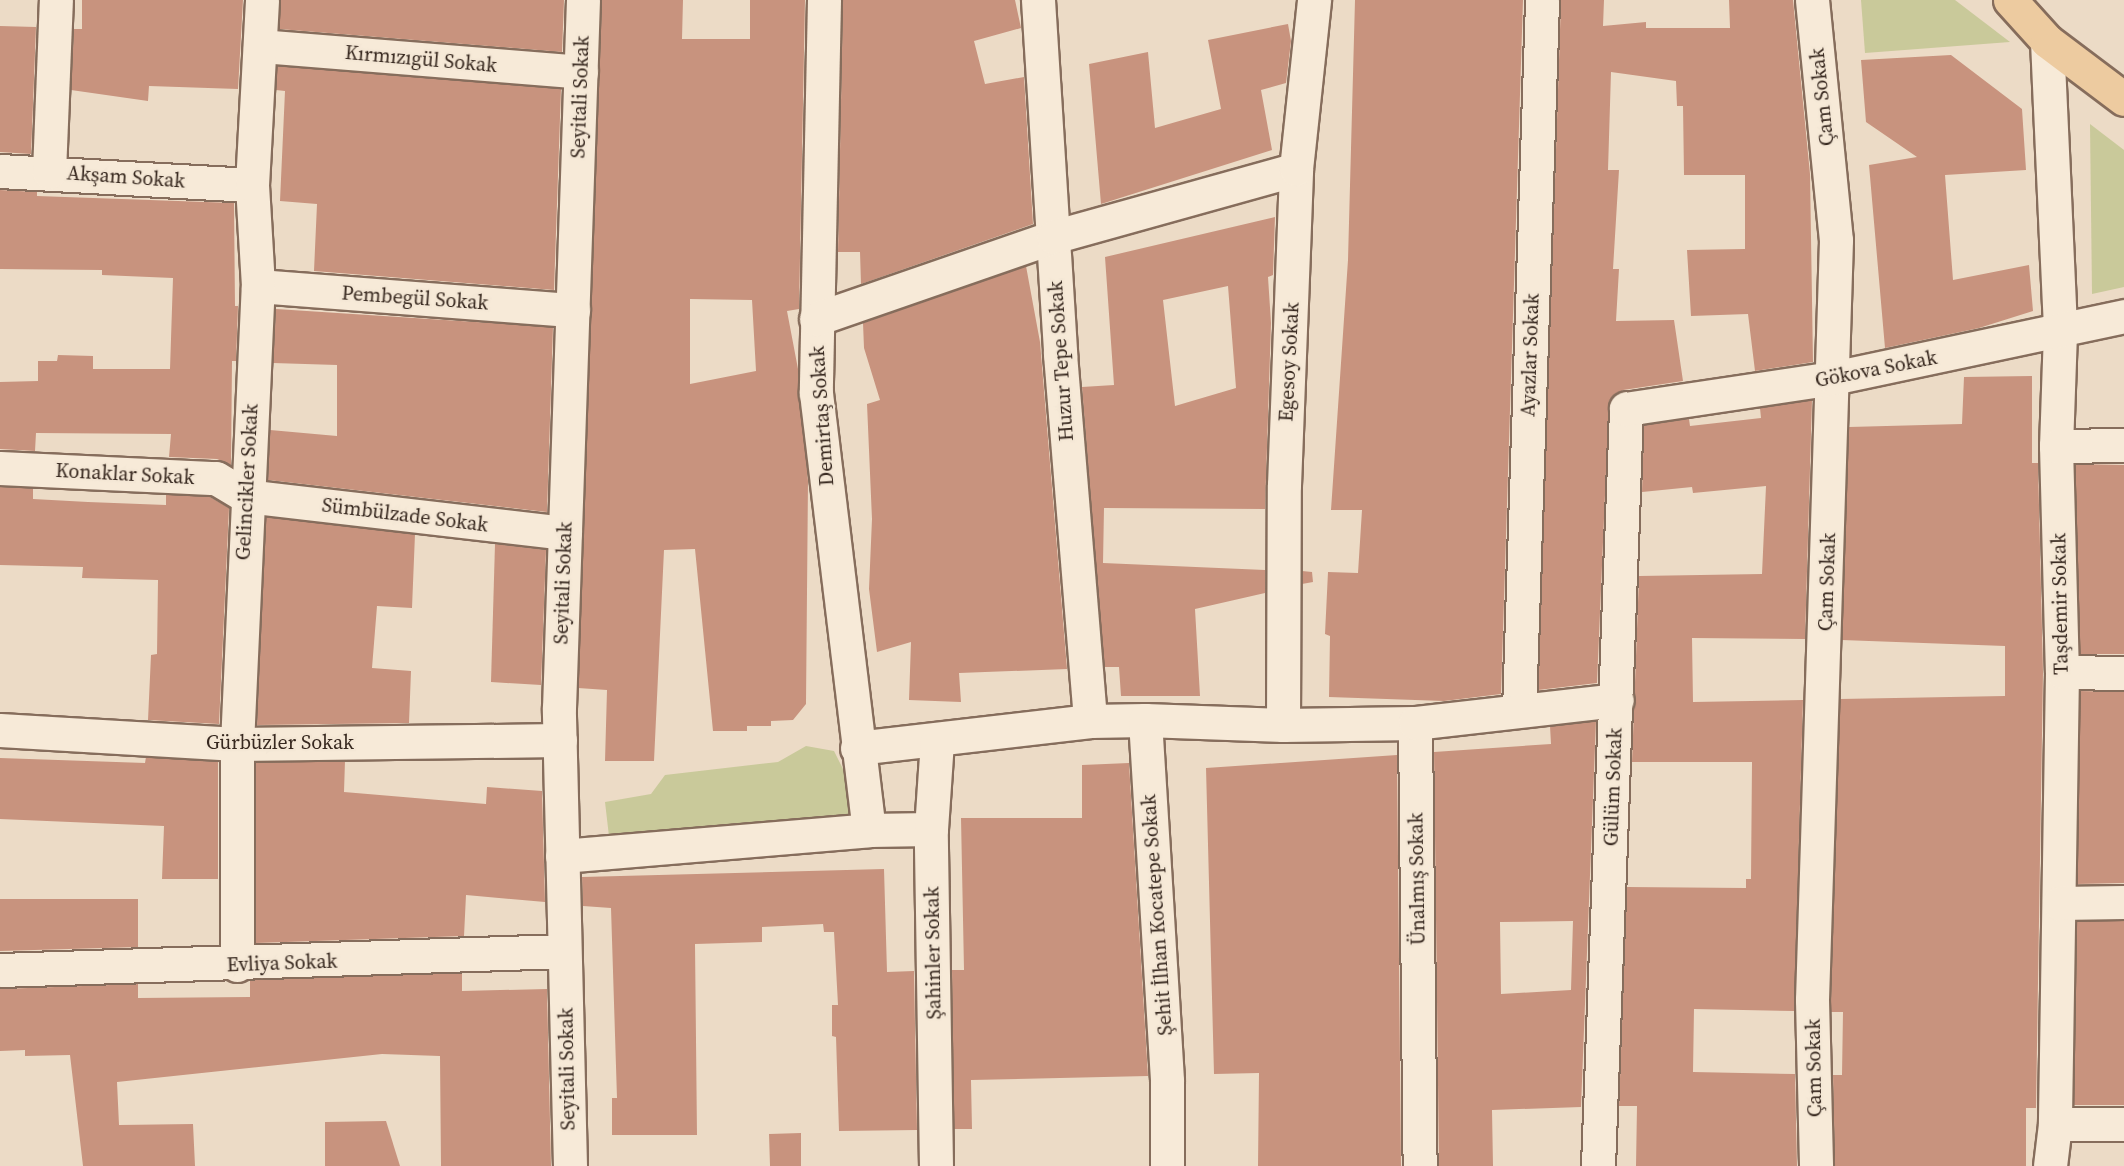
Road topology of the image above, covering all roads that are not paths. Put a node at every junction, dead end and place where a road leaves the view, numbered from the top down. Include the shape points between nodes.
1 (56, 0) edge
2 (262, 0) edge
3 (583, 0) edge
4 (824, 0) edge
5 (1038, 0) edge
6 (1314, 0) edge
7 (1542, 0) edge
8 (1812, 0) edge
9 (2010, 0) edge
10 (2047, 41) junction
11 (260, 46) junction
12 (581, 72) junction
13 (2124, 99) edge
14 (1296, 169) junction
15 (0, 171) edge
16 (49, 172) junction
17 (252, 185) junction
18 (1053, 237) junction
19 (258, 286) junction
20 (573, 310) junction
21 (2124, 316) edge
22 (816, 319) junction
23 (2060, 332) junction
24 (1833, 378) junction
25 (1626, 409) joint
26 (2124, 445) edge
27 (2056, 446) junction
28 (0, 468) edge
29 (246, 496) junction
30 (565, 533) junction
31 (2062, 672) junction
32 (2124, 672) edge
33 (1617, 700) junction
34 (1519, 710) junction
35 (1145, 720) junction
36 (1090, 721) junction
37 (1415, 723) junction
38 (1283, 725) junction
39 (0, 730) edge
40 (560, 740) junction
41 (937, 741) junction
42 (237, 744) junction
43 (857, 748) junction
44 (931, 829) junction
45 (869, 830) junction
46 (562, 856) junction
47 (2124, 902) edge
48 (2059, 903) junction
49 (564, 951) junction
50 (237, 965) junction
51 (0, 970) edge
52 (2055, 1124) junction
53 (2124, 1124) edge
54 (570, 1166) edge
55 (936, 1166) edge
56 (1167, 1166) edge
57 (1420, 1166) edge
58 (1598, 1166) edge
59 (1816, 1166) edge
60 (2050, 1166) edge

1 - 16 street
2 - 11 street, Gelincikler Sokak
3 - 12 street, Seyitali Sokak
4 - 22 street, Demirtaş Sokak
5 - 18 street, Huzur Tepe Sokak
6 - 14 street, Egesoy Sokak
7 - 34 street, Ayazlar Sokak
8 - 24 street, Çam Sokak via 1836,240
9 - 10 main road
10 - 13 main road
10 - 23 street, Taşdemir Sokak
11 - 12 street, Kırmızıgül Sokak
11 - 17 street, Gelincikler Sokak
12 - 20 street, Seyitali Sokak
14 - 18 street
14 - 38 street, Egesoy Sokak via 1284,485
15 - 16 street, Akşam Sokak
16 - 17 street, Akşam Sokak
17 - 19 street, Gelincikler Sokak
18 - 22 street
18 - 36 street, Huzur Tepe Sokak
19 - 20 street, Pembegül Sokak
19 - 29 street, Gelincikler Sokak
20 - 30 street, Seyitali Sokak
21 - 23 street, Gökova Sokak
22 - 43 street, Demirtaş Sokak via 816,393
23 - 24 street, Gökova Sokak
23 - 27 street, Taşdemir Sokak
24 - 25 street, Gökova Sokak
24 - 59 street, Çam Sokak via 1812,1000
25 - 33 street, Gülüm Sokak
26 - 27 street
27 - 31 street, Taşdemir Sokak
28 - 29 street, Konaklar Sokak via 216,478
29 - 30 street, Sümbülzade Sokak
29 - 42 street, Gelincikler Sokak
30 - 40 street, Seyitali Sokak
31 - 32 street
31 - 48 street, Taşdemir Sokak
33 - 34 street
33 - 58 street, Gülüm Sokak
34 - 37 street
35 - 36 street
35 - 38 street
35 - 56 street, Şehit İlhan Kocatepe Sokak via 1167,1081
36 - 41 street
37 - 38 street
37 - 57 street, Ünalmış Sokak
39 - 42 street, Gürbüzler Sokak
40 - 42 street, Gürbüzler Sokak
40 - 46 street, Seyitali Sokak
41 - 43 street
41 - 44 street, Şahinler Sokak
42 - 50 street, Gelincikler Sokak
43 - 45 street, Demirtaş Sokak
44 - 45 street
44 - 55 street, Şahinler Sokak
45 - 46 street
46 - 49 street, Seyitali Sokak
47 - 48 street
48 - 52 street, Taşdemir Sokak
49 - 50 street, Evliya Sokak
49 - 54 street, Seyitali Sokak
50 - 51 street, Evliya Sokak
52 - 53 street
52 - 60 street, Taşdemir Sokak

